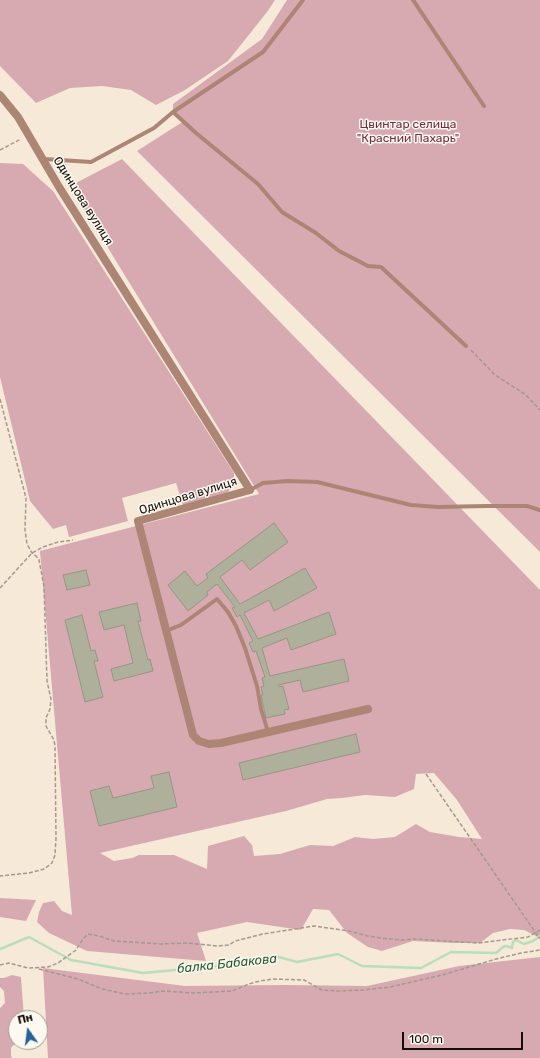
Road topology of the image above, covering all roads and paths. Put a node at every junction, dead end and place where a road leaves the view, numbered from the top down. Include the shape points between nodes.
1 (303, 0) edge
2 (413, 0) edge
3 (0, 95) edge
4 (484, 106) dead end
5 (174, 112) junction
6 (28, 136) junction
7 (0, 150) edge
8 (42, 159) junction
9 (466, 346) joint
10 (0, 399) edge
11 (540, 410) edge
12 (250, 490) junction
13 (540, 510) edge
14 (73, 540) dead end
15 (32, 553) junction
16 (0, 588) edge
17 (166, 631) junction
18 (368, 709) dead end
19 (268, 732) junction
20 (426, 774) dead end
21 (0, 876) edge
22 (540, 930) edge
23 (536, 934) junction
24 (540, 939) edge
25 (540, 950) edge
26 (0, 965) edge
27 (37, 968) junction

1 - 5 lane via 263,52
2 - 4 lane
3 - 6 street, Одинцова вулиця via 18,117
5 - 8 lane via 154,128 92,162
5 - 9 lane via 258,184 282,212 339,251 368,266 381,267
6 - 7 path
6 - 8 street, Одинцова вулиця
8 - 12 street, Одинцова вулиця
9 - 11 path via 495,375 526,395
10 - 15 path via 26,498 25,530 27,544
12 - 13 lane via 263,483 318,482 411,505 527,506
12 - 17 street, Одинцова вулиця via 138,521
14 - 15 path via 58,542
15 - 16 path
15 - 21 path via 40,560 44,586 51,699 46,726 55,746 55,855 52,863 44,869
17 - 19 street, Одинцова вулиця via 193,735 199,741 209,744 221,743
17 - 19 lane via 181,625 217,599 228,612 245,648
18 - 19 street, Одинцова вулиця
20 - 23 path
22 - 23 path
23 - 24 path
23 - 27 path via 478,943 402,940 314,926 264,934 218,946 114,941 88,934 76,950 58,963
25 - 27 path via 390,987 338,991 322,990 304,980 273,979 232,991 125,994
26 - 27 path via 9,963

